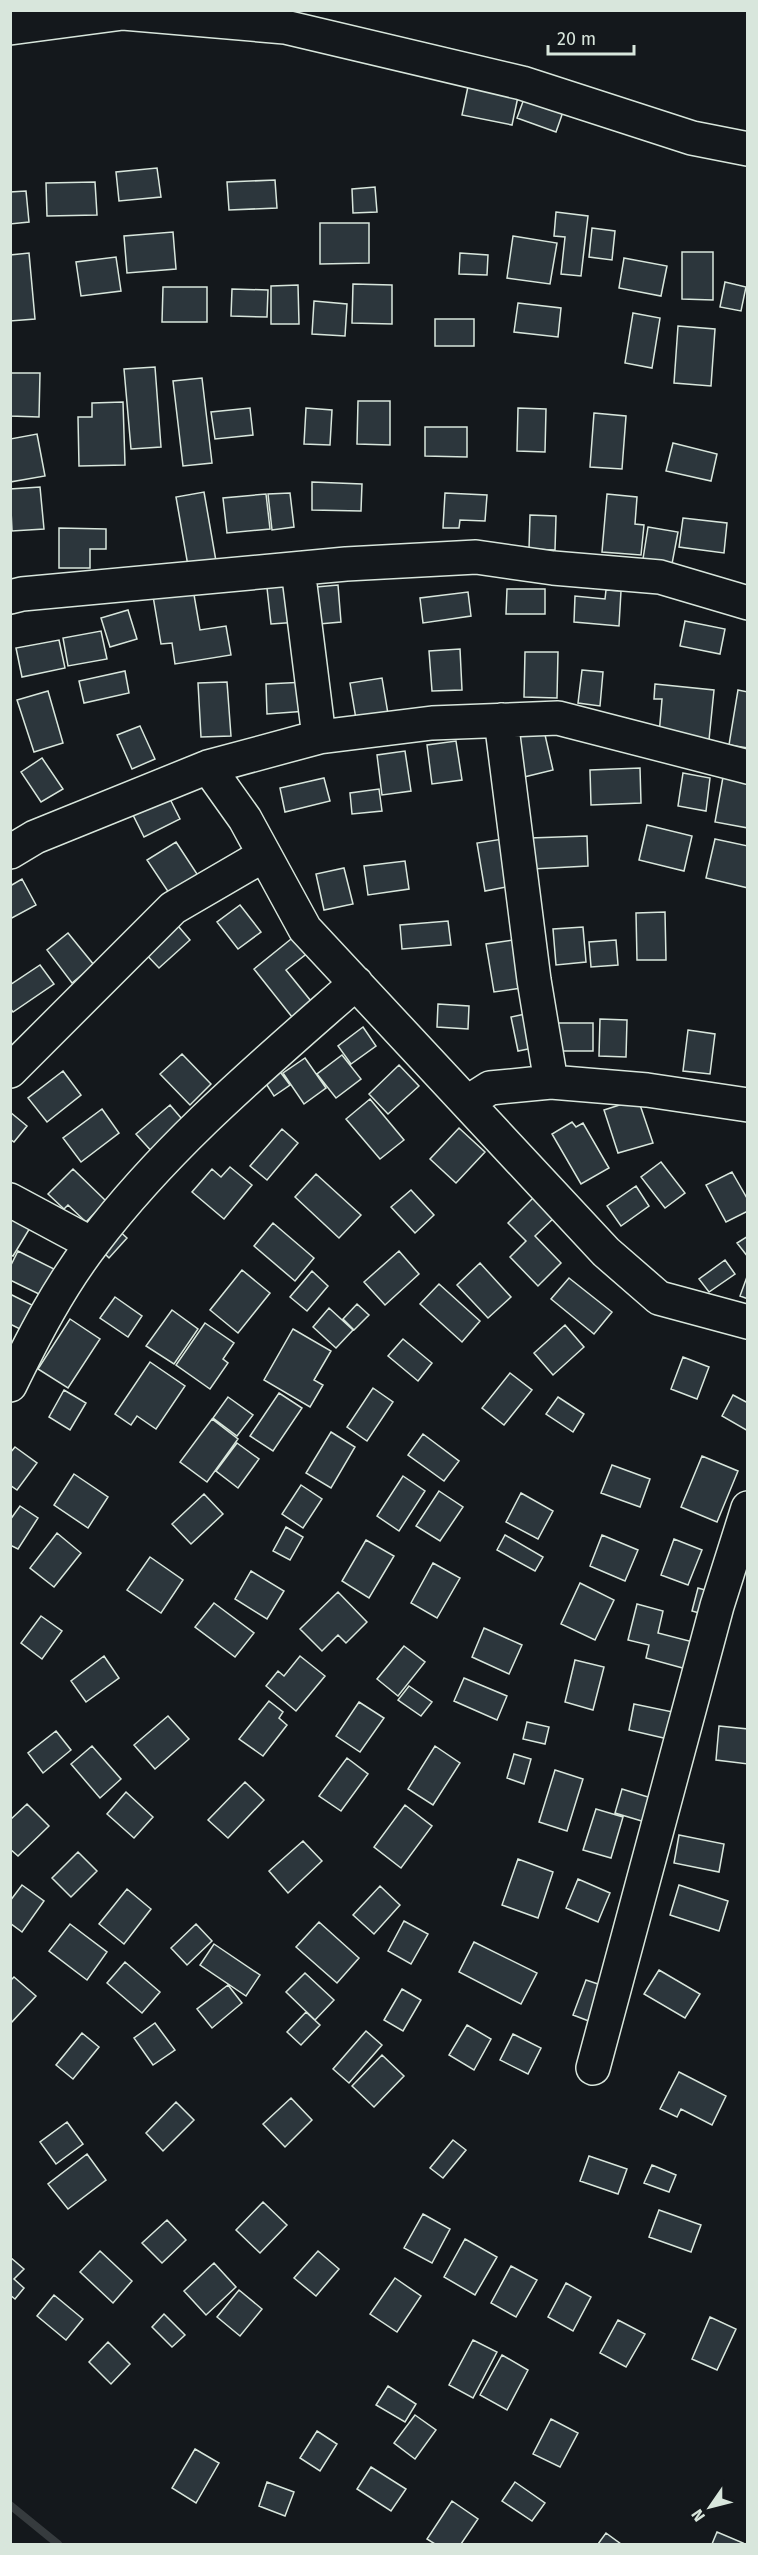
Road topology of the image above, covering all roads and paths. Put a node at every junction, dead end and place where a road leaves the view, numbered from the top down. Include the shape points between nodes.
1 (10, 28) edge
2 (747, 149) edge
3 (298, 569) junction
4 (10, 597) edge
5 (747, 603) edge
6 (501, 720) junction
7 (319, 737) junction
8 (208, 767) junction
9 (747, 767) edge
10 (10, 852) edge
11 (264, 855) junction
12 (356, 983) junction
13 (10, 1071) edge
14 (550, 1082) junction
15 (468, 1102) junction
16 (747, 1105) edge
17 (10, 1200) edge
18 (92, 1244) junction
19 (747, 1322) edge
20 (10, 1385) edge
21 (747, 1508) edge
22 (593, 2068) dead end

1 - 2 main road via 123,13 285,27 522,83 692,138
3 - 4 main road
3 - 5 main road via 476,557 660,578
3 - 7 main road
6 - 7 main road via 432,723
6 - 9 main road via 558,718
6 - 14 main road
7 - 8 main road
8 - 10 main road via 35,837
8 - 11 main road via 246,819
11 - 12 main road via 305,929
11 - 13 main road via 173,908
12 - 15 main road
12 - 18 main road via 230,1095 141,1185
14 - 15 main road via 490,1088
14 - 16 main road via 647,1090
15 - 19 main road via 606,1252 659,1298
17 - 18 main road
18 - 20 main road via 39,1326
21 - 22 main road

